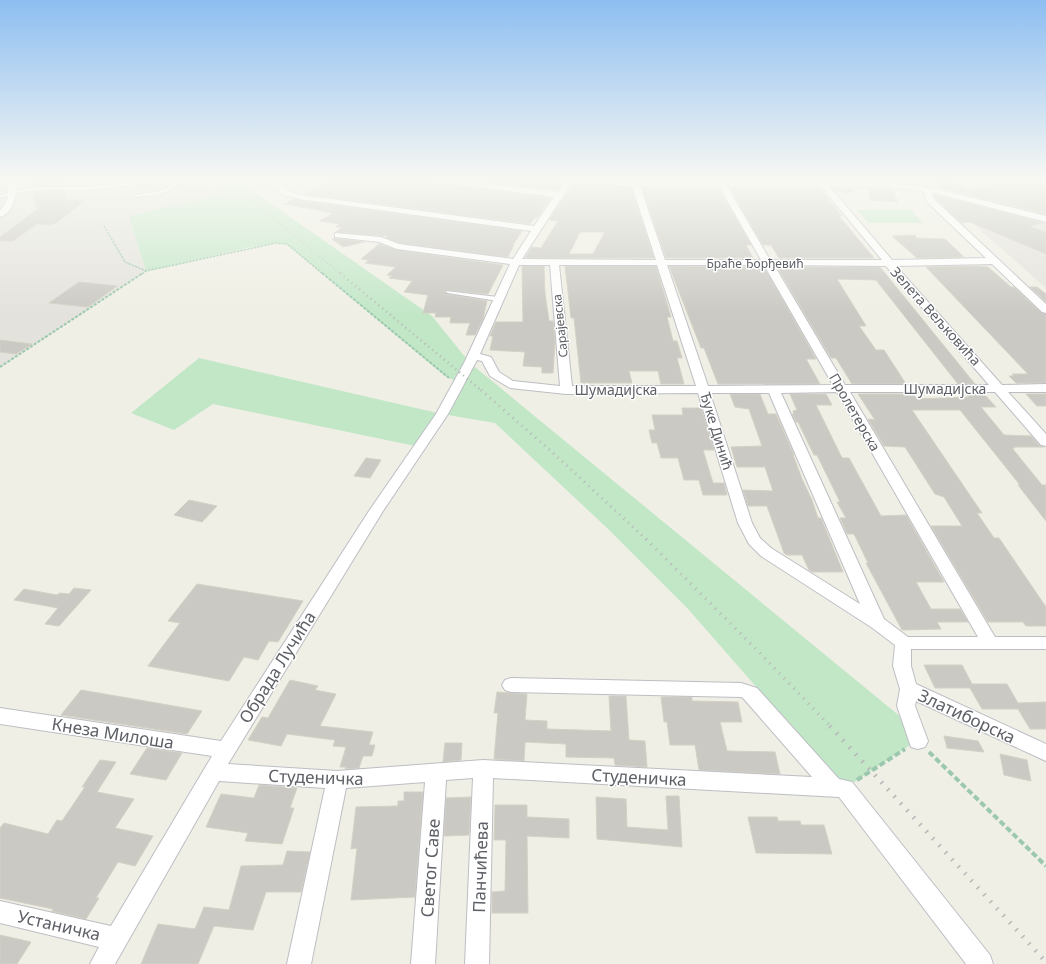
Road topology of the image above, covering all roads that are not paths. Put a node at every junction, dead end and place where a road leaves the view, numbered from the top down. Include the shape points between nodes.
1 (513, 225) edge
2 (538, 225) edge
3 (648, 225) edge
4 (745, 225) edge
5 (857, 225) edge
6 (956, 225) edge
7 (536, 228) junction
8 (338, 235) dead end
9 (993, 261) junction
10 (516, 262) junction
11 (554, 263) junction
12 (661, 263) junction
13 (767, 263) junction
14 (889, 263) junction
15 (448, 292) dead end
16 (498, 299) junction
17 (1046, 310) edge
18 (473, 356) junction
19 (1000, 388) junction
20 (1046, 388) edge
21 (703, 389) junction
22 (773, 389) junction
23 (842, 389) junction
24 (566, 390) junction
25 (1046, 442) edge
26 (878, 623) junction
27 (904, 643) junction
28 (1046, 643) edge
29 (991, 644) junction
30 (511, 685) dead end
31 (909, 689) junction
32 (0, 716) edge
33 (918, 741) road end
34 (226, 750) junction
35 (1046, 753) edge
36 (483, 769) junction
37 (212, 772) junction
38 (436, 773) junction
39 (337, 780) junction
40 (839, 788) junction
41 (0, 912) edge
42 (117, 939) junction
43 (102, 964) edge
44 (299, 964) edge
45 (423, 964) edge
46 (477, 964) edge
47 (981, 964) edge

1 - 7 street
2 - 7 street, Обрада Лучића
3 - 12 street, Ђуке Динић
4 - 13 street, Пролетерска
5 - 14 street, Зелета Вељковића
6 - 9 street
7 - 10 street, Обрада Лучића
8 - 10 street, Браће Ђорђевић via 381,240 397,246
9 - 14 street, Браће Ђорђевић
9 - 17 street
10 - 11 street, Браће Ђорђевић
10 - 16 street, Обрада Лучића
11 - 12 street, Браће Ђорђевић
11 - 24 street, Сарајевска
12 - 13 street, Браће Ђорђевић
12 - 21 street, Ђуке Динић
13 - 14 street, Браће Ђорђевић
13 - 23 street, Пролетерска
14 - 19 street, Зелета Вељковића
15 - 16 lane
16 - 18 street, Обрада Лучића
18 - 24 street, Шумадијска via 487,359 494,374 510,384
18 - 34 street, Обрада Лучића via 442,414 376,511
19 - 20 street, Шумадијска
19 - 23 street, Шумадијска
19 - 25 street, Зелета Вељковића
21 - 22 street, Шумадијска
21 - 24 street, Шумадијска
21 - 26 street, Ђуке Динић via 745,523 754,541 766,552
22 - 23 street, Шумадијска
22 - 26 street
23 - 29 street, Пролетерска
26 - 27 street
27 - 29 street
27 - 31 street, Златиборска via 900,660 902,674
28 - 29 street
30 - 40 street via 741,690 750,694
31 - 33 street via 906,706
31 - 35 street, Златиборска
32 - 34 street, Кнеза Милоша
34 - 37 street, Обрада Лучића
36 - 38 street, Студеничка
36 - 40 street, Студеничка
36 - 46 street, Панчићева
37 - 39 street, Студеничка
37 - 42 street, Обрада Лучића
38 - 39 street, Студеничка
38 - 45 street, Светог Саве
39 - 44 street
40 - 47 street
41 - 42 street, Устаничка
42 - 43 street, Обрада Лучића

